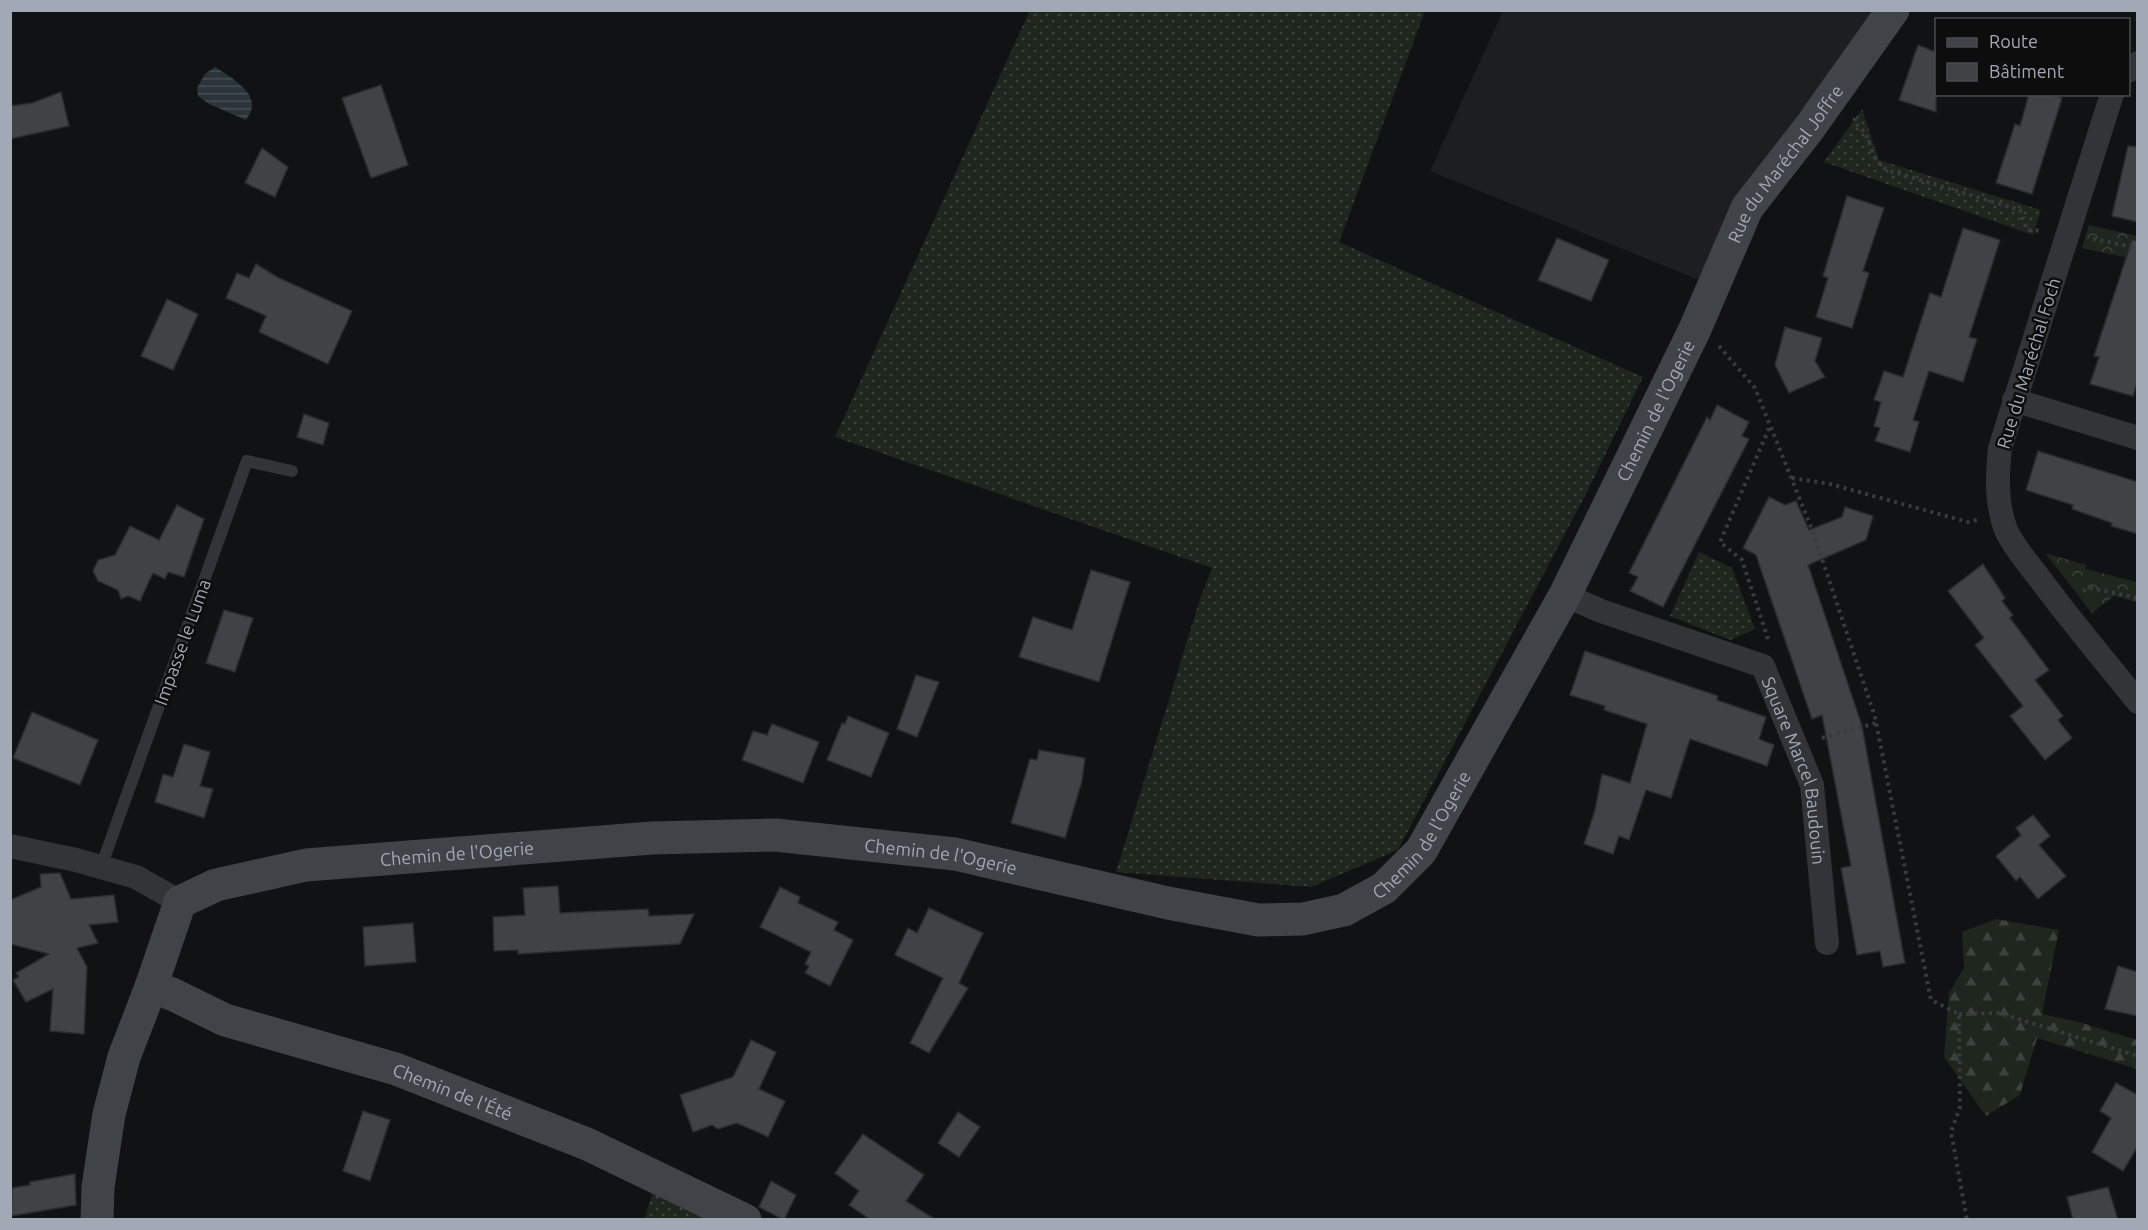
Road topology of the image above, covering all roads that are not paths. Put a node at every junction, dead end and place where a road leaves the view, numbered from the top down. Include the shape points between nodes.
1 (1893, 10) edge
2 (2111, 96) edge
3 (1695, 329) joint
4 (2014, 400) junction
5 (2138, 438) edge
6 (292, 471) dead end
7 (1565, 596) junction
8 (2138, 702) edge
9 (10, 846) edge
10 (101, 867) junction
11 (180, 902) junction
12 (1827, 943) dead end
13 (151, 987) junction
14 (97, 1220) edge
15 (745, 1220) edge

1 - 3 street, Rue du Maréchal Joffre via 1747,208
2 - 4 street, Rue du Maréchal Foch
3 - 7 street, Chemin de l'Ogerie
4 - 5 street
4 - 8 street, Rue du Maréchal Foch via 2000,448 1998,492 2007,532 2058,604
6 - 10 lane, Impasse le Luma via 247,461
7 - 11 street, Chemin de l'Ogerie via 1421,851 1384,888 1344,910 1303,919 1258,920 956,854 775,835 652,838 306,865 216,885
7 - 12 street, Square Marcel Baudouin via 1763,666 1812,785
9 - 10 street
10 - 11 street via 136,877
11 - 13 street
13 - 14 street via 124,1057 109,1114
13 - 15 street, Chemin de l'Été via 225,1020 396,1069 587,1144

